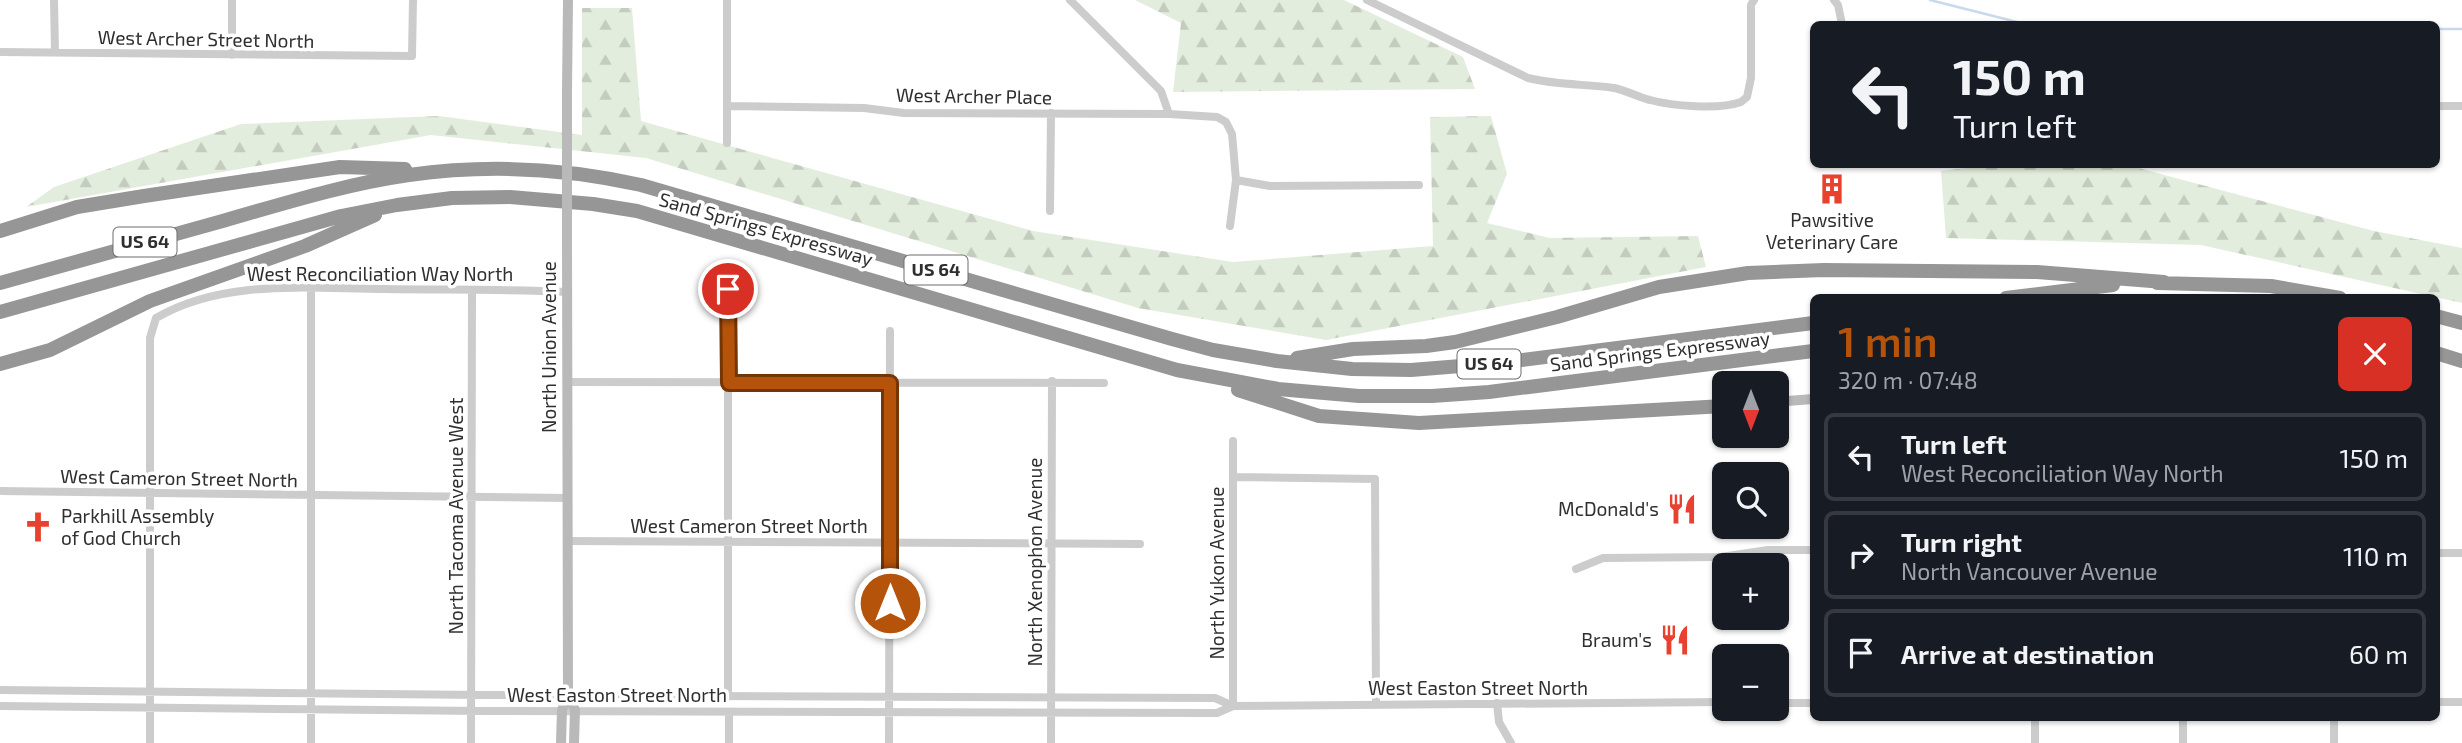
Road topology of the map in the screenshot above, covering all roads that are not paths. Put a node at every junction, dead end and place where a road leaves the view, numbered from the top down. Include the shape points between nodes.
1 (54, 0) edge
2 (232, 0) edge
3 (413, 0) edge
4 (568, 0) edge
5 (727, 0) edge
6 (1070, 0) edge
7 (1367, 0) edge
8 (1754, 0) edge
9 (1834, 0) edge
10 (1841, 21) edge
11 (0, 52) edge
12 (55, 52) junction
13 (232, 55) junction
14 (727, 106) junction
15 (2440, 106) edge
16 (2462, 106) edge
17 (1051, 113) junction
18 (1169, 114) junction
19 (727, 143) dead end
20 (449, 171) junction
21 (1236, 180) junction
22 (1419, 185) dead end
23 (397, 205) junction
24 (1050, 211) dead end
25 (1230, 226) dead end
26 (0, 231) edge
27 (2164, 282) junction
28 (0, 283) edge
29 (311, 289) junction
30 (728, 289) dead end
31 (472, 290) junction
32 (566, 292) junction
33 (2039, 294) edge
34 (2317, 294) edge
35 (0, 312) edge
36 (2440, 317) edge
37 (2462, 321) edge
38 (1810, 323) edge
39 (890, 331) dead end
40 (1810, 351) edge
41 (2440, 355) edge
42 (2462, 360) edge
43 (1277, 361) junction
44 (0, 364) edge
45 (1177, 370) junction
46 (1052, 381) junction
47 (567, 382) junction
48 (729, 383) junction
49 (890, 383) junction
50 (1104, 383) dead end
51 (1810, 399) edge
52 (1789, 401) edge
53 (1712, 407) edge
54 (1233, 441) dead end
55 (1234, 477) junction
56 (0, 491) edge
57 (150, 494) junction
58 (311, 496) junction
59 (472, 496) junction
60 (568, 498) junction
61 (568, 541) junction
62 (890, 542) junction
63 (729, 543) junction
64 (1051, 544) junction
65 (1140, 544) dead end
66 (1810, 550) edge
67 (2440, 553) edge
68 (2462, 554) edge
69 (1576, 569) dead end
70 (0, 690) edge
71 (150, 691) junction
72 (311, 693) junction
73 (471, 695) junction
74 (568, 695) junction
75 (715, 697) junction
76 (729, 697) junction
77 (744, 697) junction
78 (890, 697) junction
79 (1051, 697) junction
80 (1712, 702) edge
81 (1789, 702) edge
82 (1810, 702) edge
83 (2440, 702) edge
84 (2462, 702) edge
85 (1497, 703) junction
86 (1376, 705) junction
87 (0, 706) edge
88 (1233, 706) junction
89 (150, 707) junction
90 (311, 708) junction
91 (562, 710) junction
92 (575, 710) junction
93 (471, 711) junction
94 (715, 712) junction
95 (729, 712) junction
96 (744, 712) junction
97 (890, 712) junction
98 (1051, 712) junction
99 (2035, 721) edge
100 (2183, 721) edge
101 (2334, 721) edge
102 (150, 743) edge
103 (311, 743) edge
104 (471, 743) edge
105 (561, 743) edge
106 (574, 743) edge
107 (729, 743) edge
108 (889, 743) edge
109 (1051, 743) edge
110 (1511, 743) edge
111 (2035, 743) edge
112 (2183, 743) edge
113 (2334, 743) edge

1 - 12 street
2 - 13 street
3 - 13 street, West Archer Street North via 412,55
4 - 32 street, North Union Avenue, bridge
5 - 14 street
6 - 18 street via 1161,90
7 - 8 street via 1528,78 1615,88 1657,102 1717,105 1741,102 1750,89
9 - 10 street
11 - 12 street, West Archer Street North
12 - 13 street, West Archer Street North
14 - 17 street, West Archer Place
14 - 19 street
15 - 16 street
17 - 18 street, West Archer Place
17 - 24 street
18 - 21 street, West Archer Place via 1221,119 1231,130
20 - 26 highway via 340,167 77,208
20 - 28 highway, Sand Springs Expressway / US 64 via 348,187
20 - 43 highway, Sand Springs Expressway / US 64 via 543,170 641,185 1172,340
21 - 22 street via 1270,186
21 - 25 street
23 - 35 highway, Sand Springs Expressway / US 64 via 341,216
23 - 44 highway via 305,246 150,301 50,349
23 - 45 highway, Sand Springs Expressway / US 64 via 510,197 637,211
27 - 33 highway
27 - 34 highway via 2271,286
27 - 43 highway via 2037,272 1748,274 1658,287 1455,342 1353,349
29 - 31 street, West Reconciliation Way North
29 - 57 street, West Reconciliation Way North via 230,293 156,318 150,338
29 - 58 street
30 - 48 street
31 - 32 street, West Reconciliation Way North
31 - 59 street, North Tacoma Avenue West
32 - 47 street, North Union Avenue
36 - 37 highway
38 - 43 highway, Sand Springs Expressway / US 64 via 1452,368 1352,369
39 - 49 street
40 - 45 highway, Sand Springs Expressway / US 64 via 1489,392 1391,397 1278,389
41 - 42 highway
45 - 53 highway via 1319,416 1385,422
46 - 49 street
46 - 50 street
46 - 64 street, North Xenophon Avenue
47 - 48 street
47 - 60 street, North Union Avenue
48 - 49 street
48 - 63 street
49 - 62 street
51 - 52 street
54 - 55 street, North Yukon Avenue
55 - 86 street via 1375,479
55 - 88 street, North Yukon Avenue
56 - 57 street, West Cameron Street North
57 - 58 street, West Cameron Street North
57 - 71 street
58 - 59 street, West Cameron Street North
58 - 72 street
59 - 60 street, West Cameron Street North
59 - 73 street, North Tacoma Avenue West
60 - 61 street, North Union Avenue
61 - 63 street, West Cameron Street North
61 - 74 street, North Union Avenue
62 - 63 street, West Cameron Street North
62 - 64 street, West Cameron Street North
62 - 78 street
63 - 76 street
64 - 65 street, West Cameron Street North
64 - 79 street, North Xenophon Avenue
66 - 69 street via 1721,557 1603,558
67 - 68 street
70 - 71 street, West Easton Street North
71 - 72 street, West Easton Street North
71 - 89 street
72 - 73 street, West Easton Street North
72 - 90 street
73 - 74 street, West Easton Street North
73 - 93 street, North Tacoma Avenue West
74 - 75 street, West Easton Street North
74 - 91 street, North Union Avenue
74 - 92 street, North Union Avenue
75 - 76 street, West Easton Street North
75 - 94 street
76 - 77 street, West Easton Street North
77 - 78 street, West Easton Street North
77 - 96 street
78 - 79 street, West Easton Street North
78 - 97 street
79 - 88 street, West Easton Street North via 1215,698
79 - 98 street, North Xenophon Avenue
80 - 85 street, West Easton Street North
81 - 82 street
83 - 84 street
85 - 86 street, West Easton Street North
85 - 110 street via 1499,722
86 - 88 street, West Easton Street North
87 - 89 street, West Easton Street North
88 - 98 street, West Easton Street North via 1217,713
89 - 90 street, West Easton Street North
89 - 102 street
90 - 93 street, West Easton Street North
90 - 103 street
91 - 92 street, West Easton Street North
91 - 93 street, West Easton Street North
91 - 105 street, North Union Avenue
92 - 94 street, West Easton Street North
92 - 106 street, North Union Avenue
93 - 104 street, North Tacoma Avenue West
94 - 95 street, West Easton Street North
95 - 96 street, West Easton Street North
95 - 107 street
96 - 97 street, West Easton Street North
97 - 98 street, West Easton Street North
97 - 108 street
98 - 109 street, North Xenophon Avenue
99 - 111 street
100 - 112 street
101 - 113 street

